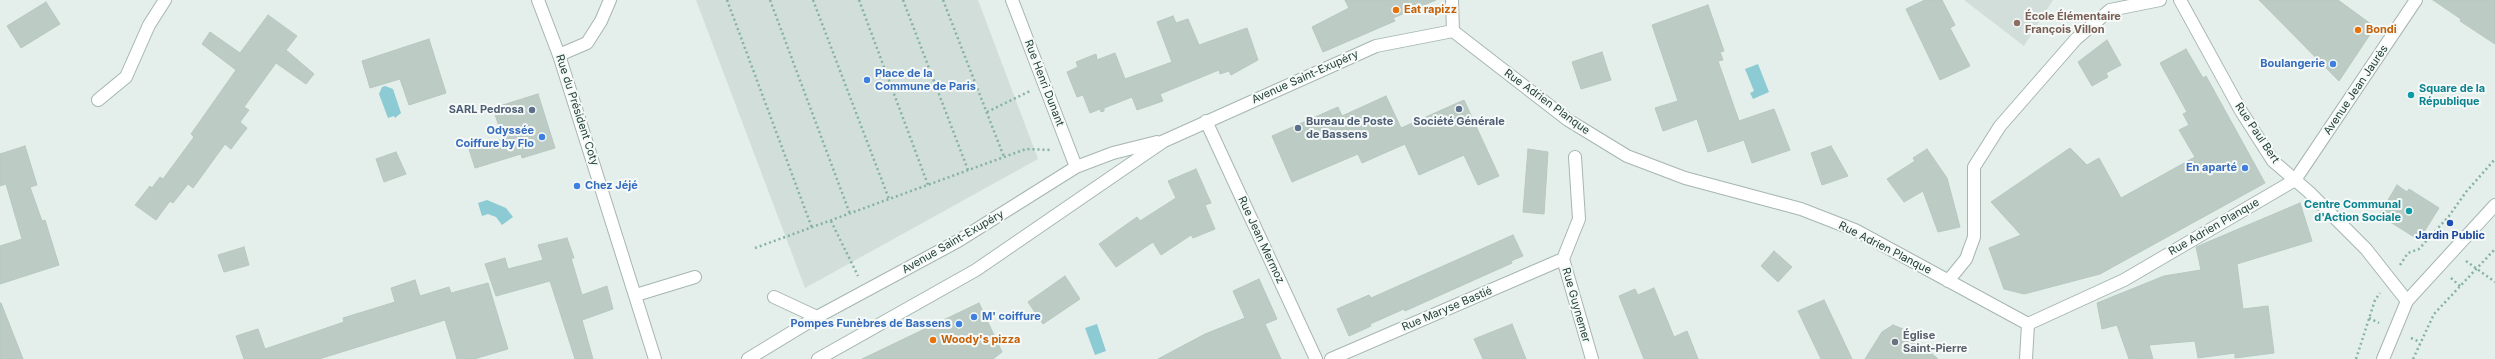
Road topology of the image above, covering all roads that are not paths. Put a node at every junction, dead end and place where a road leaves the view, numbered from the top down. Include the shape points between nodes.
1 (165, 0) edge
2 (538, 0) edge
3 (610, 0) edge
4 (1012, 0) edge
5 (1452, 0) edge
6 (2160, 0) edge
7 (2180, 0) edge
8 (2416, 0) edge
9 (1452, 31) junction
10 (559, 55) junction
11 (98, 100) dead end
12 (1206, 121) junction
13 (1164, 141) junction
14 (1575, 157) dead end
15 (1076, 167) junction
16 (2295, 180) junction
17 (2495, 205) edge
18 (1563, 259) junction
19 (695, 276) dead end
20 (1948, 281) junction
21 (636, 295) junction
22 (774, 297) dead end
23 (2407, 301) junction
24 (817, 317) junction
25 (2028, 324) junction
26 (655, 359) edge
27 (748, 359) edge
28 (818, 359) edge
29 (1316, 359) edge
30 (1331, 359) edge
31 (1592, 359) edge
32 (2026, 359) edge
33 (2383, 359) edge

1 - 11 street via 149,25 126,76
2 - 10 street, Rue du Président Coty
3 - 10 street via 587,43
4 - 15 street, Rue Henri Dunant
5 - 9 street
6 - 20 street via 2110,10 2076,38 2000,126 1974,167 1974,237 1966,259
7 - 16 street, Rue Paul Bert via 2249,124 2273,161
8 - 16 street, Avenue Jean Jaurès
9 - 12 street, Avenue Saint-Exupéry via 1376,46
9 - 20 street, Rue Adrien Planque via 1568,120 1627,156 1685,178 1801,209 1841,225
10 - 21 street, Rue du Président Coty
12 - 13 street, Avenue Saint-Exupéry
12 - 29 street, Rue Jean Mermoz
13 - 15 street, Avenue Saint-Exupéry via 1113,153
13 - 28 street, Avenue Saint-Exupéry via 976,270
14 - 18 street, Rue Guynemer via 1579,219
15 - 24 street, Avenue Saint-Exupéry via 958,241
16 - 23 street, Rue Paul Bert via 2366,249
16 - 25 street, Rue Adrien Planque via 2124,280
17 - 23 street
18 - 30 street, Rue Maryse Bastié
18 - 31 street, Rue Guynemer
19 - 21 street
20 - 25 street, Rue Adrien Planque
21 - 26 street, Rue du Président Coty
22 - 24 street
23 - 33 street
24 - 27 street, Avenue Saint-Exupéry
25 - 32 street

